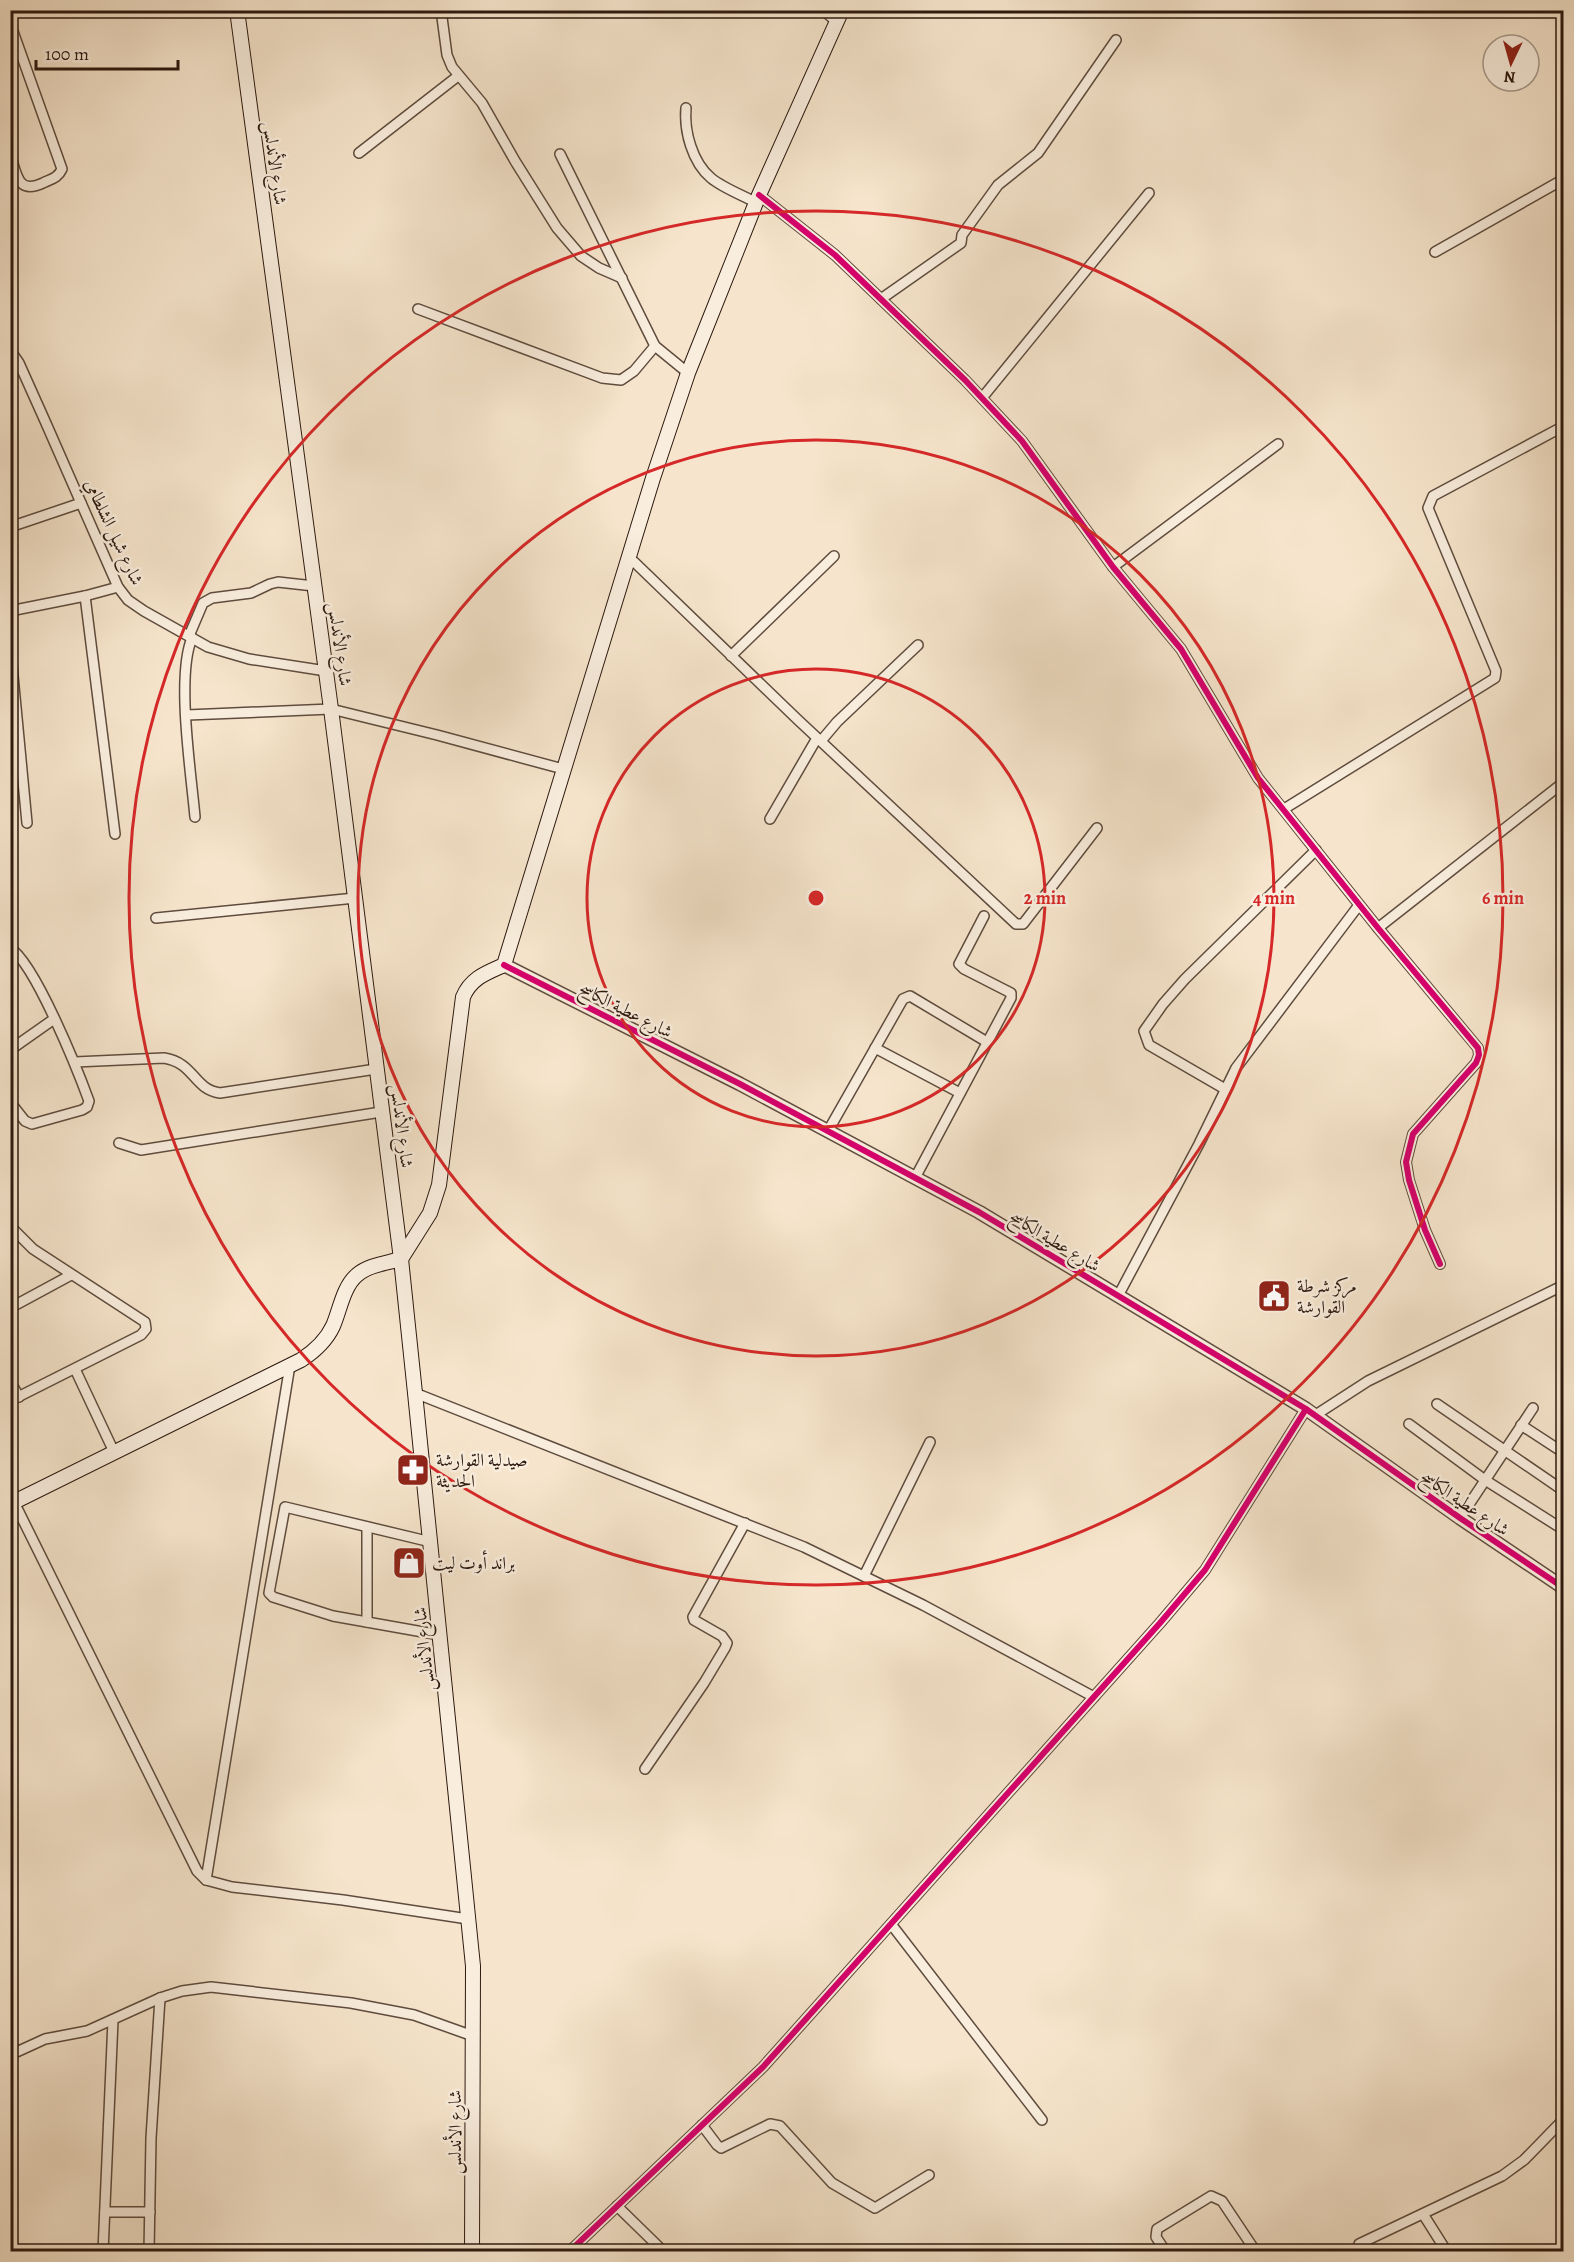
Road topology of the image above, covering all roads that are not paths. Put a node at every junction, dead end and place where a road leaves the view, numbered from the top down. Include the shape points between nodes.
1 (237, 10) edge
2 (441, 10) edge
3 (823, 10) edge
4 (840, 16) edge
5 (11, 28) edge
6 (1116, 40) dead end
7 (458, 76) junction
8 (686, 108) dead end
9 (359, 153) dead end
10 (10, 154) edge
11 (560, 154) dead end
12 (1563, 179) edge
13 (1149, 193) dead end
14 (758, 199) junction
15 (1435, 252) dead end
16 (622, 278) junction
17 (881, 299) junction
18 (418, 309) dead end
19 (655, 346) junction
20 (10, 350) edge
21 (688, 374) junction
22 (981, 398) junction
23 (1563, 426) edge
24 (1278, 444) dead end
25 (81, 503) junction
26 (10, 527) edge
27 (834, 556) dead end
28 (629, 557) junction
29 (1113, 567) junction
30 (314, 586) junction
31 (118, 587) junction
32 (86, 596) junction
33 (10, 611) edge
34 (190, 637) junction
35 (10, 644) edge
36 (918, 645) dead end
37 (731, 656) junction
38 (326, 671) junction
39 (331, 709) junction
40 (187, 715) junction
41 (819, 740) junction
42 (563, 769) junction
43 (1563, 782) edge
44 (1284, 809) junction
45 (195, 817) dead end
46 (770, 819) dead end
47 (27, 823) dead end
48 (1097, 828) dead end
49 (115, 834) dead end
50 (1316, 850) junction
51 (355, 898) junction
52 (1359, 905) junction
53 (984, 916) dead end
54 (156, 918) dead end
55 (1378, 928) junction
56 (10, 948) edge
57 (504, 965) junction
58 (54, 1019) junction
59 (987, 1042) junction
60 (875, 1048) junction
61 (10, 1050) edge
62 (75, 1062) junction
63 (376, 1068) junction
64 (1225, 1089) junction
65 (960, 1094) junction
66 (10, 1102) edge
67 (381, 1112) junction
68 (828, 1131) junction
69 (119, 1143) dead end
70 (915, 1178) junction
71 (10, 1226) edge
72 (400, 1259) junction
73 (1440, 1264) dead end
74 (71, 1275) junction
75 (1563, 1285) edge
76 (1118, 1296) junction
77 (10, 1308) edge
78 (290, 1365) junction
79 (75, 1369) junction
80 (10, 1381) edge
81 (415, 1393) junction
82 (15, 1399) edge
83 (1437, 1404) dead end
84 (1533, 1408) dead end
85 (1310, 1412) junction
86 (1409, 1424) dead end
87 (1521, 1425) junction
88 (930, 1442) dead end
89 (1504, 1450) junction
90 (114, 1452) junction
91 (1563, 1453) edge
92 (1485, 1480) junction
93 (1563, 1491) edge
94 (12, 1503) edge
95 (1460, 1518) junction
96 (745, 1523) junction
97 (367, 1527) junction
98 (1563, 1530) edge
99 (430, 1542) junction
100 (864, 1576) junction
101 (1563, 1588) edge
102 (367, 1622) junction
103 (440, 1635) junction
104 (1094, 1697) junction
105 (645, 1769) dead end
106 (206, 1880) junction
107 (468, 1919) junction
108 (891, 1924) junction
109 (160, 1998) junction
110 (113, 2020) junction
111 (473, 2036) junction
112 (10, 2055) edge
113 (1563, 2118) edge
114 (1042, 2120) dead end
115 (702, 2125) junction
116 (929, 2175) dead end
117 (617, 2206) junction
118 (105, 2212) junction
119 (150, 2212) junction
120 (1422, 2214) junction
121 (103, 2252) edge
122 (148, 2252) edge
123 (472, 2252) edge
124 (569, 2252) edge
125 (664, 2252) edge
126 (1166, 2252) edge
127 (1256, 2252) edge
128 (1357, 2252) edge
129 (1447, 2252) edge

1 - 30 main road, شارع الأندلس
2 - 7 street via 447,55
3 - 4 street
4 - 14 main road
5 - 10 street via 62,169 58,176 28,188 19,179
6 - 17 street via 1038,153 993,190 962,235 962,243
7 - 9 street
7 - 16 street via 482,103 557,228 581,256
8 - 14 street via 684,124 703,170 713,180
11 - 16 street
12 - 15 street
13 - 22 street
14 - 17 street via 835,255
14 - 21 main road
16 - 19 street
17 - 22 street
18 - 19 street via 602,378 621,380
19 - 21 street
20 - 25 street, شارع شيل الشلطامي
21 - 28 main road
22 - 29 street via 1022,441
23 - 44 street via 1429,501 1428,508 1496,671 1495,678
24 - 29 street
25 - 26 street
25 - 31 street, شارع شيل الشلطامي
27 - 37 street
28 - 37 street
28 - 42 main road
29 - 44 street via 1181,648 1258,778
30 - 34 street via 278,582 251,593 212,598 203,603
30 - 38 main road, شارع الأندلس
31 - 32 street
31 - 34 street, شارع شيل الشلطامي via 128,600
32 - 33 street
32 - 49 street
34 - 38 street, شارع شيل الشلطامي via 229,655
34 - 40 street via 186,659
35 - 47 street
36 - 41 street
37 - 41 street
38 - 39 main road, شارع الأندلس
39 - 40 street
39 - 42 street
39 - 51 main road, شارع الأندلس
40 - 45 street
41 - 46 street
41 - 48 street via 1016,924 1023,924
42 - 57 main road
43 - 55 street
44 - 50 street
50 - 52 street
50 - 64 street via 1185,979 1144,1031 1149,1045
51 - 54 street
51 - 63 main road, شارع الأندلس
52 - 55 street
52 - 64 street via 1236,1068
53 - 59 street via 959,964 1011,993
55 - 73 street via 1478,1048 1476,1063 1413,1134 1406,1161 1419,1211
56 - 58 street via 25,963
57 - 68 street, شارع عطية الكاسح
57 - 72 main road via 473,980 463,997 439,1185 430,1213
58 - 61 street
58 - 62 street
59 - 60 street via 910,996 903,999
59 - 65 street
60 - 65 street
60 - 68 street
62 - 63 street via 175,1060 210,1092 220,1093
62 - 66 street via 89,1101 87,1107 32,1124
63 - 67 main road, شارع الأندلس
64 - 76 street
65 - 70 street
67 - 69 street via 141,1150
67 - 72 main road, شارع الأندلس
68 - 70 street, شارع عطية الكاسح
70 - 76 street, شارع عطية الكاسح
71 - 74 street via 33,1249
72 - 78 main road via 355,1276 324,1341
72 - 81 main road, شارع الأندلس
74 - 77 street
74 - 79 street via 145,1322 146,1329
75 - 85 street
76 - 85 street, شارع عطية الكاسح
78 - 90 main road
78 - 106 street
79 - 82 street
79 - 90 street
80 - 82 street
81 - 96 street
81 - 99 main road, شارع الأندلس
83 - 89 street
84 - 87 street
85 - 95 street, شارع عطية الكاسح
85 - 104 street via 1205,1570
86 - 92 street
87 - 89 street
87 - 91 street
88 - 100 street
89 - 92 street
89 - 93 street
90 - 94 main road
92 - 95 street
92 - 98 street
94 - 106 street via 197,1870
95 - 101 street, شارع عطية الكاسح
96 - 100 street
96 - 105 street via 693,1617 722,1636 727,1643 725,1648
97 - 99 street
97 - 102 street
97 - 102 street via 284,1507 269,1593 333,1616
99 - 103 main road, شارع الأندلس
100 - 104 street
102 - 103 street
103 - 107 main road, شارع الأندلس
104 - 108 street
106 - 107 street via 217,1885
107 - 111 main road, شارع الأندلس via 474,1986
108 - 114 street
108 - 115 street via 763,2067
109 - 110 street
109 - 111 street via 211,1987 351,2003 414,2015
109 - 119 street
110 - 112 street via 74,2035 45,2039
110 - 118 street
111 - 123 main road, شارع الأندلس
113 - 120 street via 1524,2160 1502,2176
115 - 116 street via 721,2148 770,2124 780,2126 832,2183 875,2208
115 - 117 street
117 - 124 street
117 - 125 street
118 - 119 street
118 - 121 street
119 - 122 street
120 - 128 street via 1359,2244
120 - 129 street
126 - 127 street via 1156,2236 1157,2229 1211,2196 1222,2200

